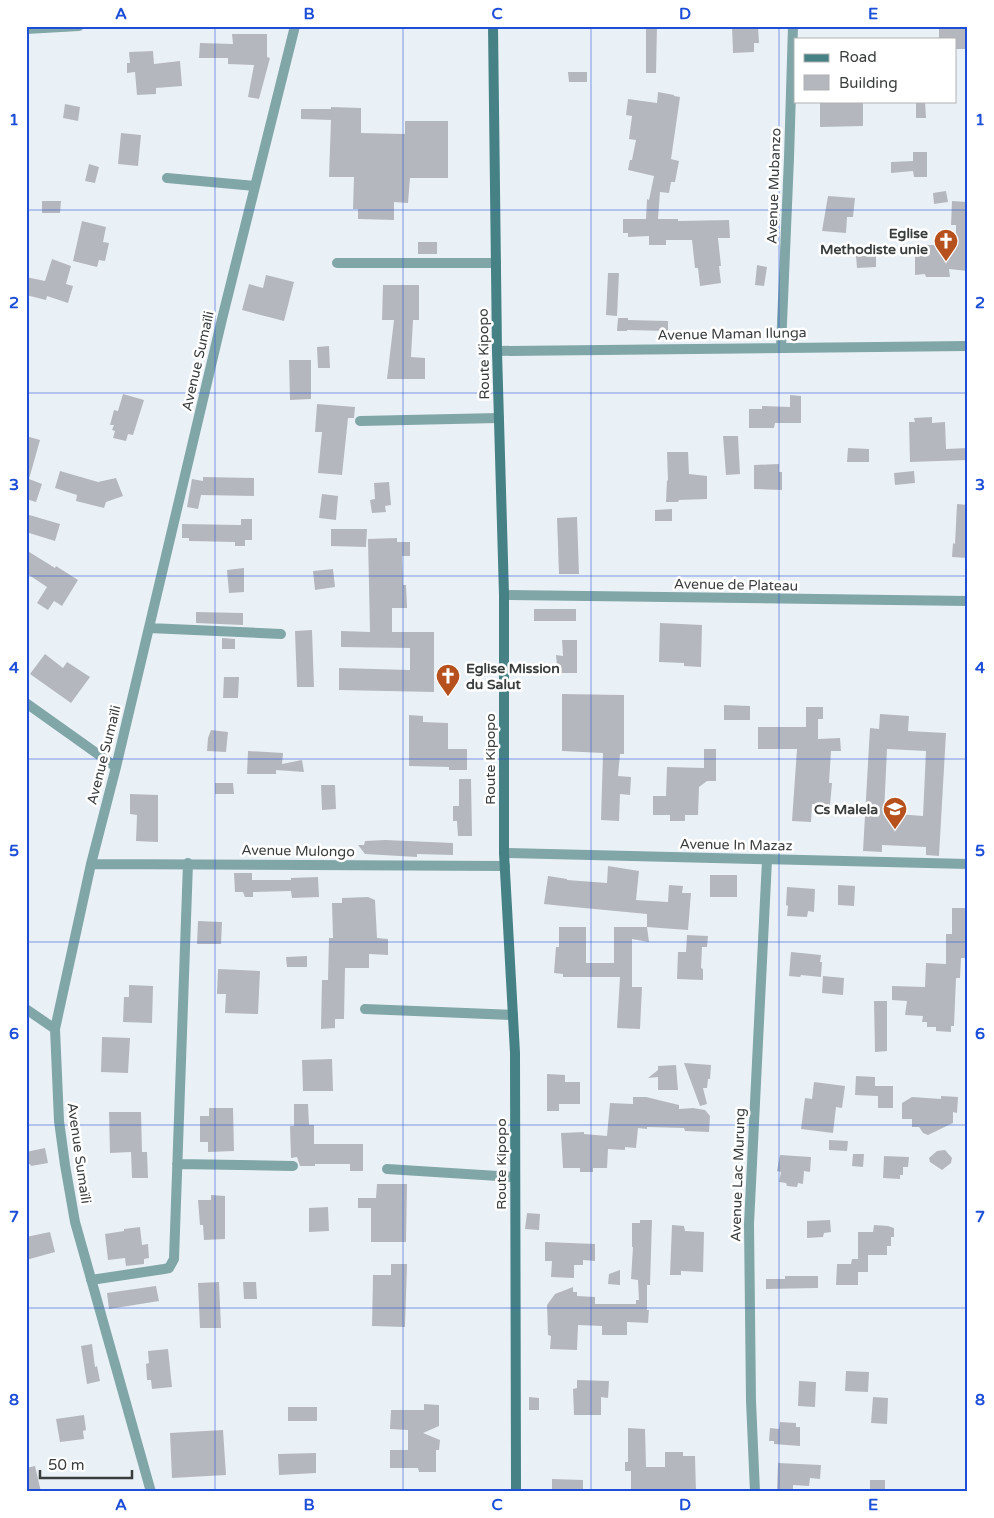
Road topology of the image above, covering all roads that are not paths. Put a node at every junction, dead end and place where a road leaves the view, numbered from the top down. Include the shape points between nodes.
1 (79, 26) edge
2 (295, 26) edge
3 (493, 26) edge
4 (793, 26) edge
5 (26, 28) edge
6 (167, 178) dead end
7 (255, 186) junction
8 (337, 263) dead end
9 (496, 263) junction
10 (968, 346) edge
11 (781, 347) junction
12 (498, 351) junction
13 (499, 418) junction
14 (360, 421) dead end
15 (504, 595) junction
16 (968, 601) edge
17 (148, 628) junction
18 (281, 634) dead end
19 (26, 703) edge
20 (116, 767) junction
21 (504, 853) junction
22 (767, 860) junction
23 (188, 863) junction
24 (92, 864) junction
25 (968, 864) edge
26 (505, 866) junction
27 (26, 1009) edge
28 (365, 1009) dead end
29 (513, 1015) junction
30 (55, 1028) junction
31 (177, 1164) junction
32 (293, 1166) dead end
33 (387, 1169) dead end
34 (514, 1177) junction
35 (91, 1280) junction
36 (151, 1492) edge
37 (516, 1492) edge
38 (755, 1492) edge

1 - 5 street
2 - 7 street, Avenue Sumaïli
3 - 9 main road, Route Kipopo
4 - 11 street, Avenue Mubanzo
6 - 7 street
7 - 17 street, Avenue Sumaïli
8 - 9 street
9 - 12 main road, Route Kipopo
10 - 11 street, Avenue Maman Ilunga
11 - 12 street, Avenue Maman Ilunga
12 - 13 main road, Route Kipopo
13 - 14 street
13 - 15 main road, Route Kipopo
15 - 16 street, Avenue de Plateau
15 - 21 main road, Route Kipopo
17 - 18 street
17 - 20 street, Avenue Sumaïli
19 - 20 street
20 - 24 street, Avenue Sumaïli
21 - 22 street, Avenue In Mazaz
21 - 26 main road, Route Kipopo
22 - 25 street, Avenue In Mazaz
22 - 38 street, Avenue Lac Murung via 749,1224
23 - 24 street, Avenue Mulongo
23 - 26 street, Avenue Mulongo
23 - 31 street
24 - 30 street, Avenue Sumaïli
26 - 29 main road, Route Kipopo
27 - 30 street
28 - 29 street
29 - 34 main road, Route Kipopo
30 - 35 street, Avenue Sumaïli via 65,1164 75,1222
31 - 32 street
31 - 35 street via 175,1255 169,1268
33 - 34 street
34 - 37 main road, Route Kipopo
35 - 36 street, Avenue Sumaïli

